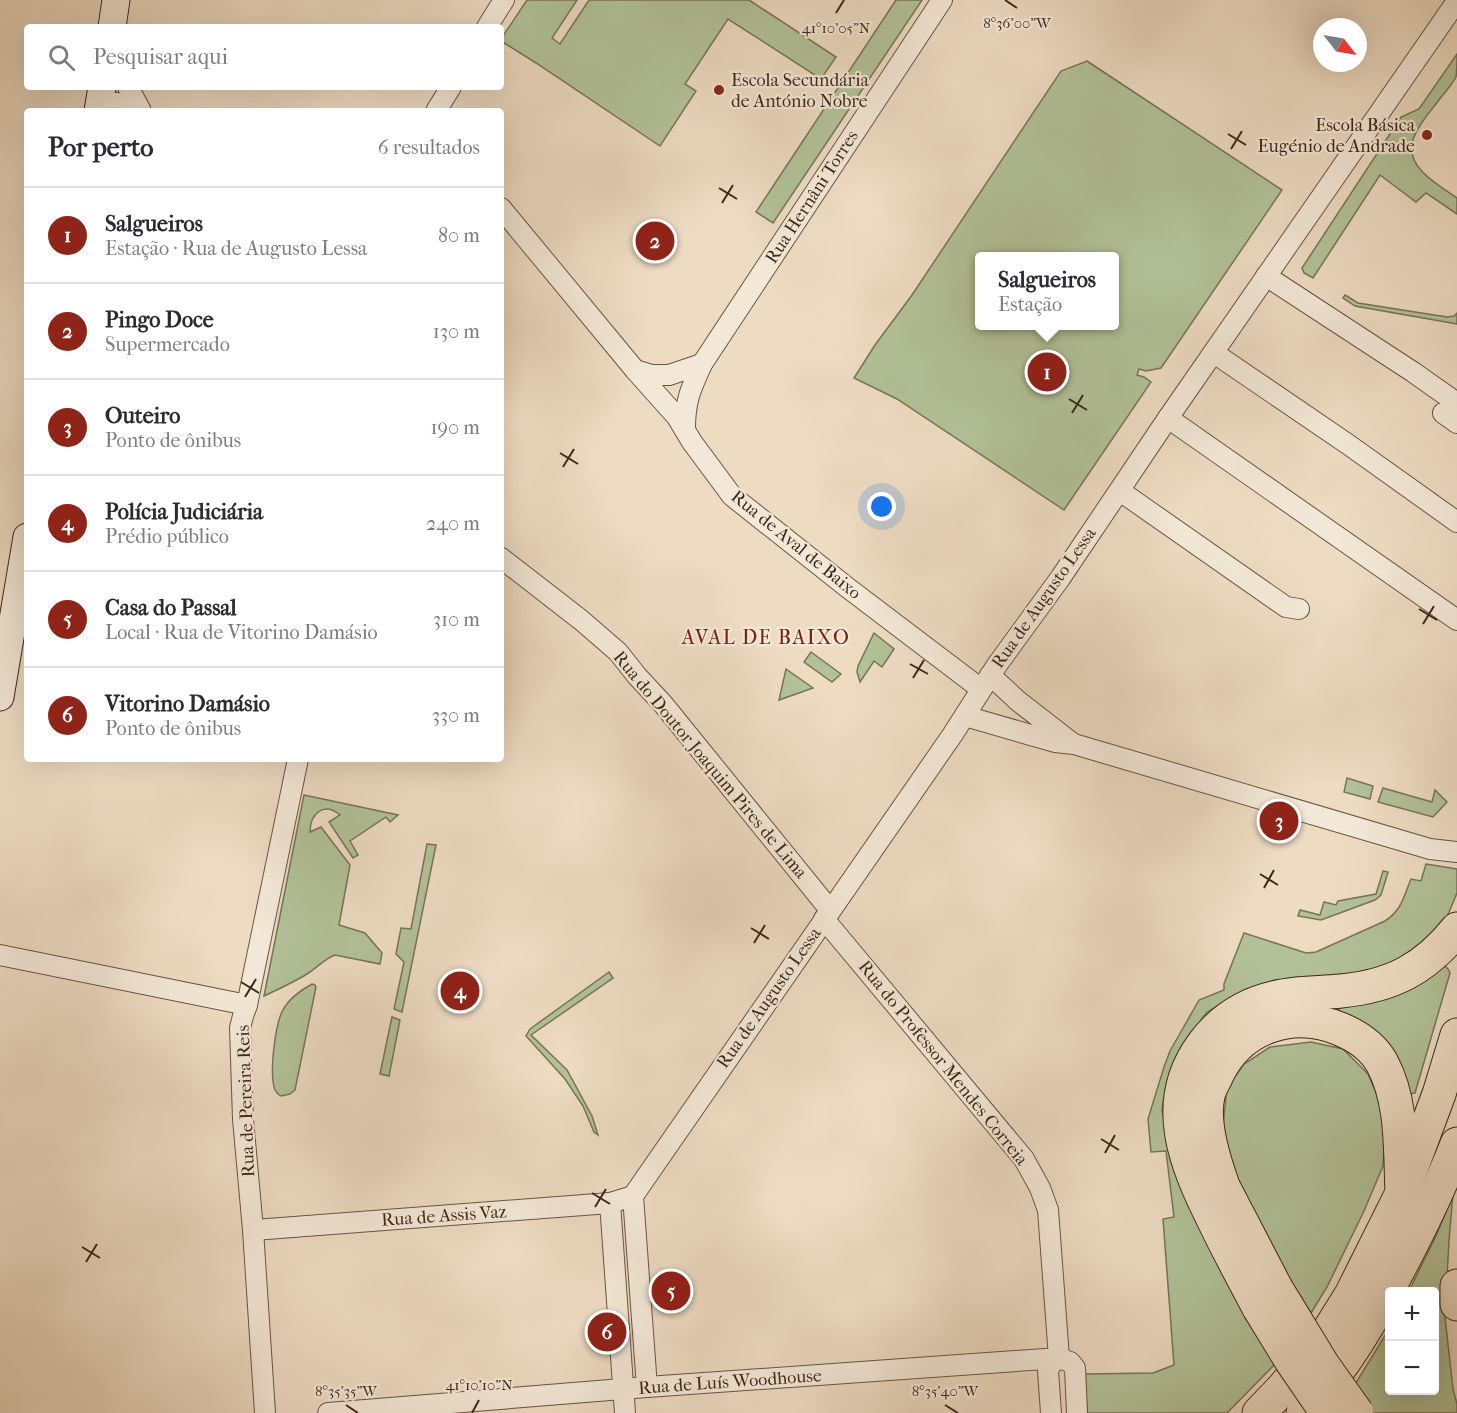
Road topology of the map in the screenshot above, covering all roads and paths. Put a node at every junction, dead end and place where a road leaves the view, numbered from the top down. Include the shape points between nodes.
1 (116, 0) edge
2 (942, 0) edge
3 (502, 1) edge
4 (1457, 1) edge
5 (112, 24) edge
6 (489, 24) edge
7 (130, 90) edge
8 (449, 90) edge
9 (99, 102) edge
10 (129, 108) edge
11 (139, 108) edge
12 (438, 108) edge
13 (504, 212) edge
14 (1266, 276) junction
15 (1214, 353) junction
16 (702, 364) junction
17 (635, 370) junction
18 (1452, 413) edge
19 (1168, 418) junction
20 (685, 428) junction
21 (1120, 491) junction
22 (1457, 522) edge
23 (24, 554) edge
24 (504, 560) edge
25 (1299, 609) dead end
26 (1457, 620) edge
27 (985, 682) junction
28 (1, 686) edge
29 (965, 716) junction
30 (1074, 744) junction
31 (297, 762) edge
32 (1457, 852) edge
33 (827, 914) junction
34 (1457, 929) edge
35 (0, 955) edge
36 (247, 1005) junction
37 (1457, 1035) edge
38 (1457, 1144) edge
39 (1402, 1193) junction
40 (633, 1196) junction
41 (610, 1203) junction
42 (253, 1230) junction
43 (1457, 1286) edge
44 (1267, 1298) junction
45 (1457, 1304) edge
46 (1059, 1358) junction
47 (647, 1388) junction
48 (623, 1390) junction
49 (265, 1413) edge
50 (328, 1413) edge
51 (624, 1413) edge
52 (1052, 1413) edge
53 (1077, 1413) edge
54 (1259, 1413) edge
55 (1303, 1413) edge
56 (1327, 1413) edge
57 (1357, 1413) edge

1 - 5 main road
2 - 16 street, Rua Hernâni Torres
3 - 6 street
4 - 14 street, Rua de Augusto Lessa
7 - 11 street
8 - 12 street
9 - 10 street via 121,103
13 - 17 street, Rua de Aval de Baixo
14 - 15 street, Rua de Augusto Lessa
14 - 18 street via 1413,372
15 - 19 street, Rua de Augusto Lessa
15 - 22 street via 1389,468
16 - 17 street via 669,375
16 - 20 street, Rua Hernâni Torres via 688,395
17 - 20 street, Rua de Aval de Baixo
19 - 21 street, Rua de Augusto Lessa
19 - 26 street
20 - 27 street, Rua de Aval de Baixo via 732,496 848,588
21 - 25 street via 1286,607
21 - 27 street, Rua de Augusto Lessa
23 - 28 main road
24 - 33 street, Rua do Doutor Joaquim Pires de Lima via 618,652 677,721
27 - 29 street, Rua de Augusto Lessa
27 - 30 street, Rua de Aval de Baixo via 1018,701
29 - 30 street
29 - 33 street, Rua de Augusto Lessa
30 - 32 street via 1430,849
31 - 36 street, Rua de Pereira Reis
33 - 40 street, Rua de Augusto Lessa
33 - 46 street, Rua do Professor Mendes Correia via 1024,1159 1040,1188 1048,1210
34 - 44 highway via 1425,963 1393,980 1357,989 1284,995 1249,1005 1219,1025 1196,1053 1182,1090 1180,1110 1180,1131 1189,1166 1203,1200
35 - 36 street
36 - 42 street, Rua de Pereira Reis via 240,1028
37 - 39 highway
38 - 55 highway via 1378,1309 1337,1372
39 - 44 highway via 1394,1095 1376,1054 1346,1031 1305,1021 1266,1027 1249,1036 1223,1062 1208,1095 1206,1114 1217,1169
39 - 54 highway via 1351,1295 1321,1343
40 - 41 street, Rua de Assis Vaz
40 - 47 street
41 - 42 street, Rua de Assis Vaz
41 - 48 street
42 - 49 street, Rua de Pereira Reis
43 - 45 highway
44 - 56 highway, bridge via 1297,1370
44 - 57 highway, bridge
46 - 47 street, Rua de Luís Woodhouse
46 - 52 street, Rua do Professor Mendes Correia via 1048,1371
46 - 53 street via 1075,1368
47 - 48 street, Rua de Luís Woodhouse
48 - 50 street, Rua de Luís Woodhouse
48 - 51 street

